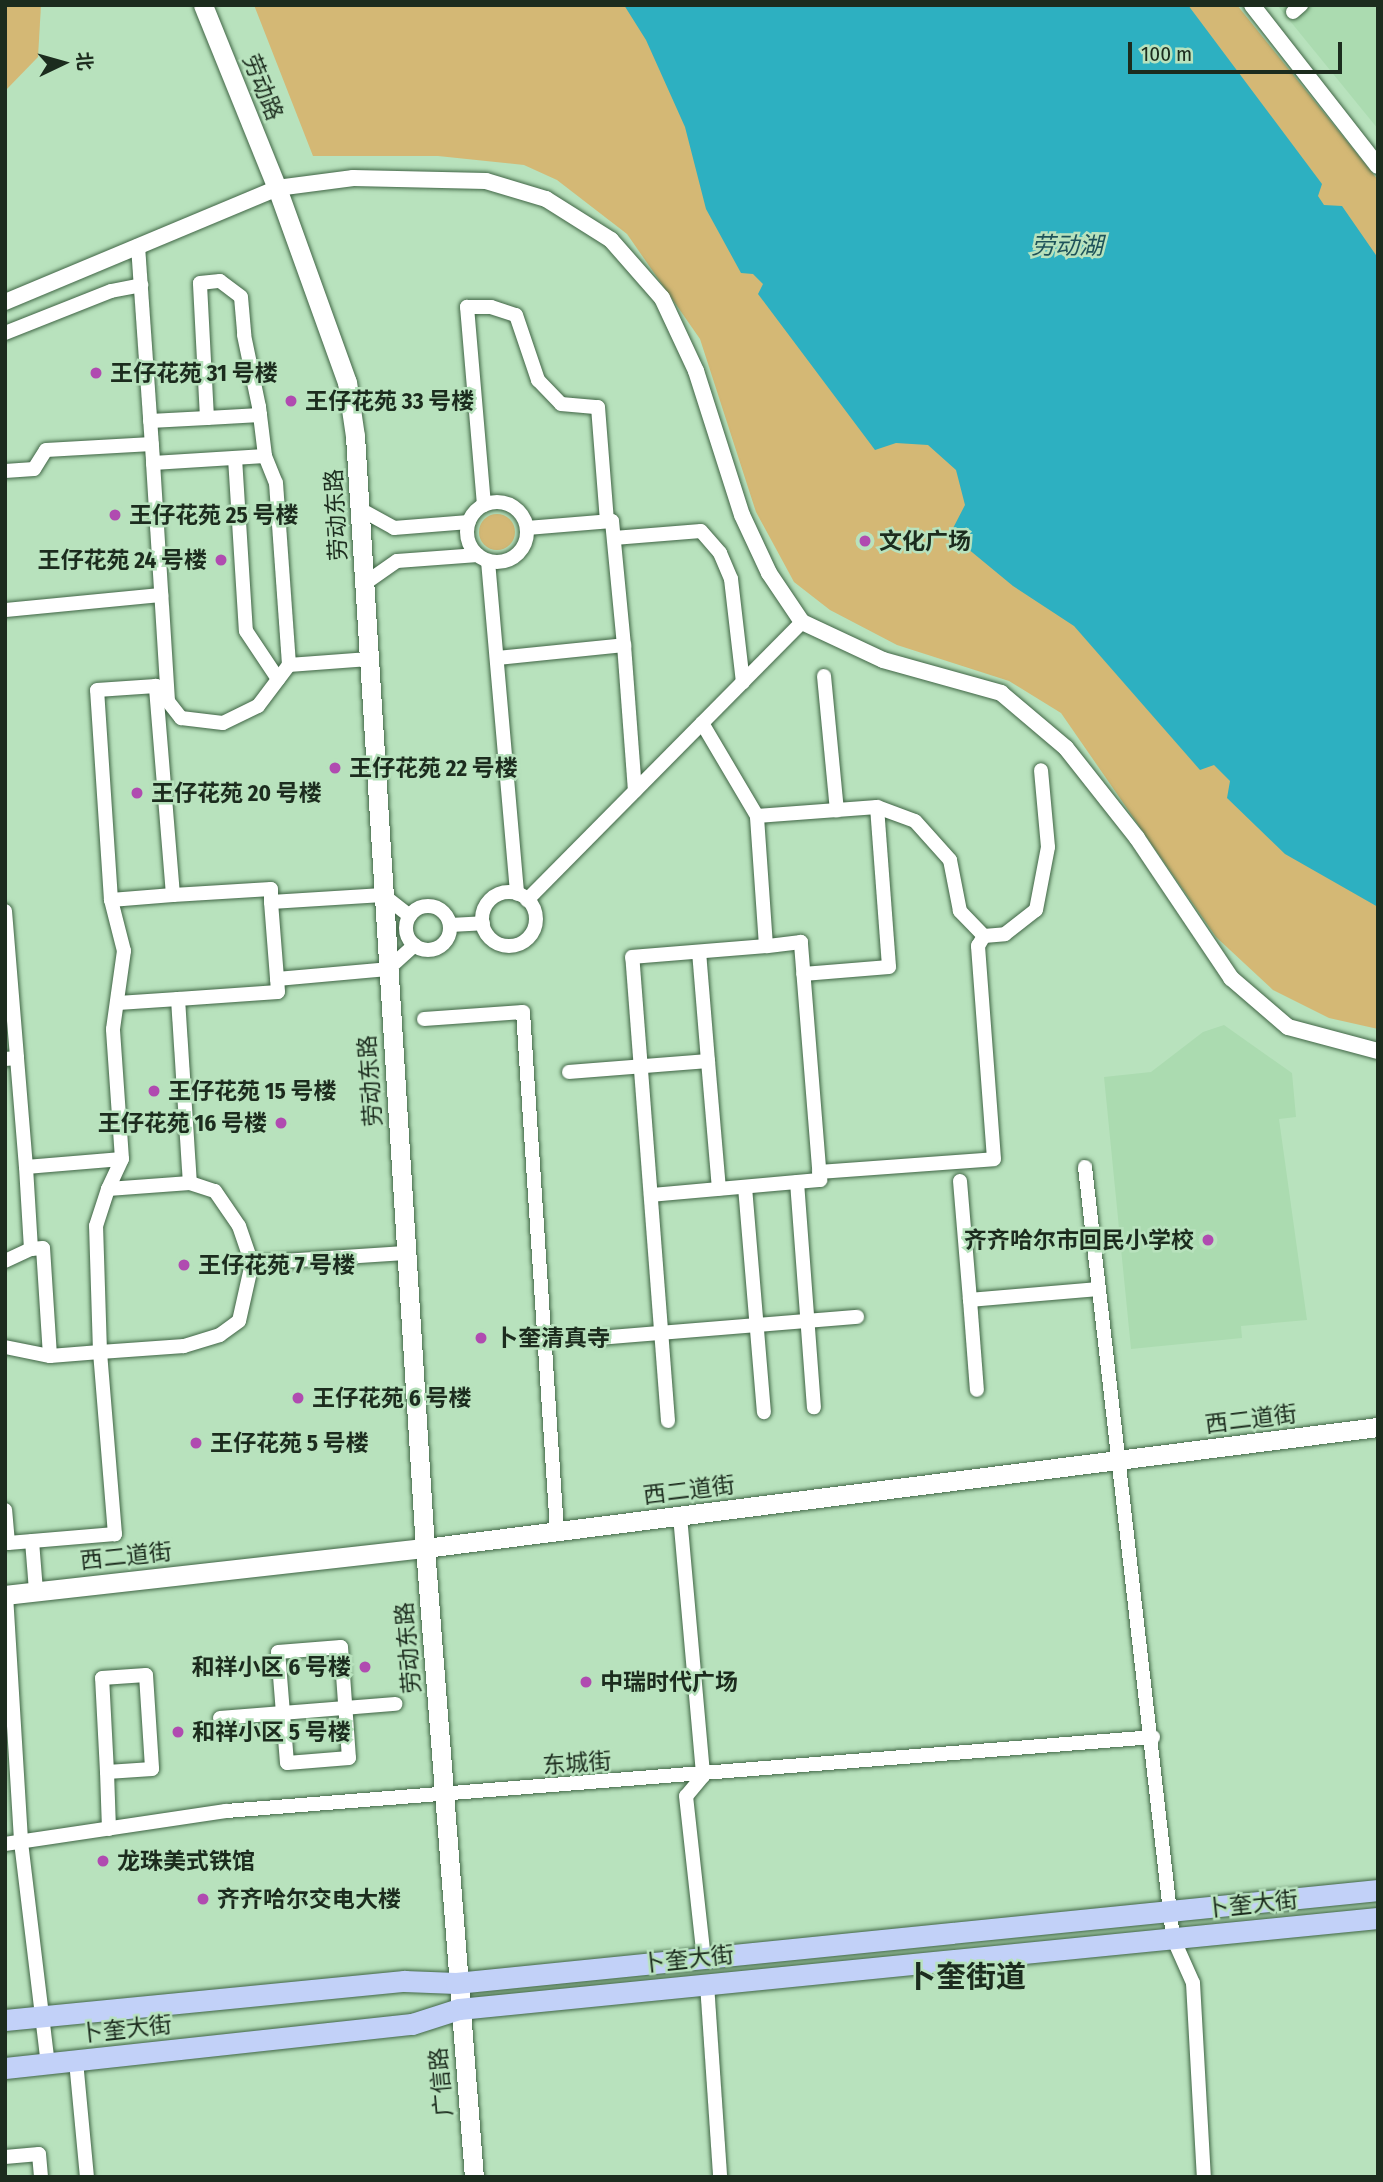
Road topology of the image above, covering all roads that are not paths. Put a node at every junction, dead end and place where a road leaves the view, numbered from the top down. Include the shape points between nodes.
1 (203, 5) edge
2 (1252, 5) edge
3 (1378, 166) edge
4 (277, 188) junction
5 (138, 246) junction
6 (141, 285) junction
7 (5, 302) edge
8 (5, 334) edge
9 (260, 415) junction
10 (207, 418) junction
11 (150, 421) junction
12 (152, 444) junction
13 (265, 456) junction
14 (235, 458) junction
15 (153, 463) junction
16 (5, 471) edge
17 (484, 505) junction
18 (360, 509) junction
19 (607, 521) junction
20 (469, 522) junction
21 (527, 528) junction
22 (614, 538) junction
23 (483, 558) junction
24 (364, 584) junction
25 (161, 595) junction
26 (5, 610) edge
27 (802, 622) junction
28 (624, 645) junction
29 (497, 658) junction
30 (369, 659) junction
31 (289, 665) junction
32 (824, 676) dead end
33 (278, 679) junction
34 (743, 682) junction
35 (156, 686) junction
36 (168, 701) junction
37 (702, 723) junction
38 (1041, 770) dead end
39 (635, 791) junction
40 (877, 807) junction
41 (837, 810) junction
42 (757, 816) junction
43 (173, 895) junction
44 (383, 895) junction
45 (522, 897) junction
46 (110, 900) junction
47 (271, 902) junction
48 (5, 911) edge
49 (410, 916) junction
50 (483, 923) junction
51 (450, 925) junction
52 (984, 936) junction
53 (415, 945) junction
54 (766, 946) junction
55 (699, 952) junction
56 (388, 969) junction
57 (803, 974) junction
58 (277, 979) junction
59 (178, 999) junction
60 (118, 1003) junction
61 (424, 1019) dead end
62 (1378, 1051) edge
63 (11, 1058) edge
64 (708, 1060) junction
65 (640, 1066) junction
66 (569, 1072) dead end
67 (122, 1159) junction
68 (26, 1167) junction
69 (1085, 1167) dead end
70 (819, 1172) junction
71 (960, 1181) dead end
72 (797, 1182) junction
73 (190, 1183) junction
74 (745, 1187) junction
75 (108, 1189) junction
76 (719, 1189) junction
77 (651, 1195) junction
78 (31, 1249) junction
79 (406, 1253) junction
80 (5, 1261) edge
81 (252, 1264) junction
82 (1098, 1289) junction
83 (970, 1300) junction
84 (856, 1317) dead end
85 (808, 1321) junction
86 (757, 1325) junction
87 (661, 1333) junction
88 (599, 1338) dead end
89 (5, 1347) edge
90 (100, 1352) junction
91 (50, 1356) junction
92 (977, 1390) dead end
93 (814, 1407) dead end
94 (764, 1412) dead end
95 (668, 1422) dead end
96 (1378, 1427) edge
97 (1117, 1460) junction
98 (5, 1510) edge
99 (680, 1516) junction
100 (557, 1531) junction
101 (32, 1541) junction
102 (425, 1548) junction
103 (36, 1591) junction
104 (6, 1595) edge
105 (395, 1704) dead end
106 (346, 1707) junction
107 (283, 1713) junction
108 (220, 1718) dead end
109 (1153, 1737) junction
110 (107, 1772) junction
111 (703, 1776) junction
112 (445, 1796) junction
113 (110, 1829) junction
114 (21, 1842) junction
115 (5, 1844) edge
116 (1378, 1890) edge
117 (1170, 1912) junction
118 (1378, 1917) edge
119 (1173, 1938) junction
120 (704, 1958) junction
121 (456, 1983) junction
122 (707, 1984) junction
123 (459, 2009) junction
124 (40, 2016) junction
125 (5, 2020) edge
126 (76, 2061) junction
127 (48, 2064) junction
128 (5, 2068) edge
129 (5, 2157) edge
130 (41, 2177) edge
131 (87, 2177) edge
132 (474, 2177) edge
133 (720, 2177) edge
134 (1204, 2177) edge

1 - 4 main road, 劳动路
2 - 3 street
4 - 5 street
4 - 18 main road, 劳动东路 via 346,382
4 - 27 street via 353,178 486,181 546,199 611,240 662,299 696,371 742,515 769,573
5 - 6 street
5 - 7 street
6 - 8 street via 111,291
6 - 11 street
9 - 10 street
9 - 10 street via 241,297 220,281 200,283
9 - 13 street
10 - 11 street
11 - 12 street
12 - 15 street
12 - 16 street via 46,450 34,469
13 - 14 street
13 - 31 street via 276,483
14 - 15 street
14 - 33 street via 246,631
15 - 25 street
17 - 19 street via 467,307 491,307 516,315 538,380 561,404 598,407
17 - 20 street
17 - 21 street via 513,506
18 - 20 street via 394,528
18 - 24 main road, 劳动东路
19 - 21 street
19 - 22 street via 612,521
20 - 23 street via 470,545
21 - 23 street via 526,541 514,557
22 - 28 street
22 - 34 street via 701,531 720,553 731,579
23 - 24 street via 397,561
23 - 29 street
24 - 30 main road, 劳动东路
25 - 26 street
25 - 36 street
27 - 34 street
27 - 62 street via 883,660 1001,693 1066,748 1137,838 1231,978 1288,1027
28 - 29 street
28 - 39 street
29 - 45 street
30 - 31 street
30 - 44 main road, 劳动东路
31 - 33 street
32 - 41 street
33 - 36 street via 258,706 223,723 181,718
34 - 37 street
35 - 36 street
35 - 43 street
35 - 46 street via 97,690
37 - 39 street
37 - 42 street
38 - 52 street via 1048,847 1036,910 1005,934
39 - 45 street
40 - 41 street
40 - 52 street via 915,821 950,860 960,911
40 - 57 street via 889,967
41 - 42 street
42 - 54 street
43 - 46 street
43 - 47 street via 271,889
44 - 47 street
44 - 49 street
44 - 56 main road, 劳动东路
45 - 50 street via 495,896 484,910
45 - 50 street via 535,924 519,944 494,941
46 - 60 street via 124,951
47 - 58 street
48 - 63 street
49 - 51 street via 429,906 443,912
49 - 53 street via 407,930
50 - 51 street
51 - 53 street via 447,939 437,948
52 - 70 street via 978,946 994,1158
53 - 56 street
54 - 55 street
54 - 57 street via 801,942
55 - 64 street
55 - 65 street via 632,957
56 - 58 street
56 - 79 main road, 劳动东路
57 - 70 street
58 - 59 street via 278,992
59 - 60 street
59 - 73 street
60 - 67 street via 113,1029
61 - 100 street via 523,1012
63 - 68 street
64 - 65 street
64 - 76 street
65 - 66 street
65 - 77 street
67 - 68 street
67 - 75 street
68 - 78 street
69 - 82 street
70 - 72 street via 820,1180
71 - 83 street
72 - 74 street
72 - 85 street
73 - 75 street
73 - 81 street via 215,1191 239,1226
74 - 76 street
74 - 86 street
75 - 90 street via 96,1226
76 - 77 street
77 - 87 street
78 - 80 street
78 - 91 street via 43,1248
79 - 81 street
79 - 102 main road, 劳动东路
81 - 90 street via 239,1321 220,1335 184,1346
82 - 83 street
82 - 97 street
83 - 92 street
84 - 85 street
85 - 86 street
85 - 93 street
86 - 87 street
86 - 94 street
87 - 88 street
87 - 95 street
89 - 91 street
90 - 91 street
90 - 101 street via 115,1534
96 - 97 main road, 西二道街
97 - 99 main road, 西二道街
97 - 109 street
98 - 101 street via 8,1543
99 - 100 main road, 西二道街
99 - 111 street
100 - 102 main road, 西二道街
101 - 103 street
102 - 103 main road, 西二道街
102 - 112 main road, 劳动东路
103 - 104 main road, 西二道街
104 - 114 street
105 - 106 street
106 - 107 street
106 - 107 street via 349,1758 286,1763
106 - 107 street via 341,1647 278,1652
107 - 108 street
109 - 111 street, 东城街
109 - 117 street
110 - 110 street via 102,1678 146,1675 152,1769
110 - 113 street
111 - 112 street, 东城街
111 - 120 street via 685,1796
112 - 113 street, 东城街 via 226,1811
112 - 121 main road, 劳动东路
113 - 114 street, 东城街
114 - 115 street, 东城街
114 - 124 street
116 - 117 main road, 卜奎大街
117 - 119 street
117 - 120 main road, 卜奎大街
118 - 119 main road, 卜奎大街
119 - 122 main road, 卜奎大街
119 - 134 street via 1194,1983
120 - 121 main road, 卜奎大街
121 - 123 main road, 广信路
121 - 124 main road, 卜奎大街 via 404,1981
122 - 123 main road, 卜奎大街
122 - 133 street
123 - 126 main road, 卜奎大街 via 412,2024
123 - 132 main road, 广信路
124 - 125 main road, 卜奎大街
124 - 127 street
126 - 127 main road, 卜奎大街
126 - 131 street
127 - 128 main road, 卜奎大街
129 - 130 street via 39,2154

